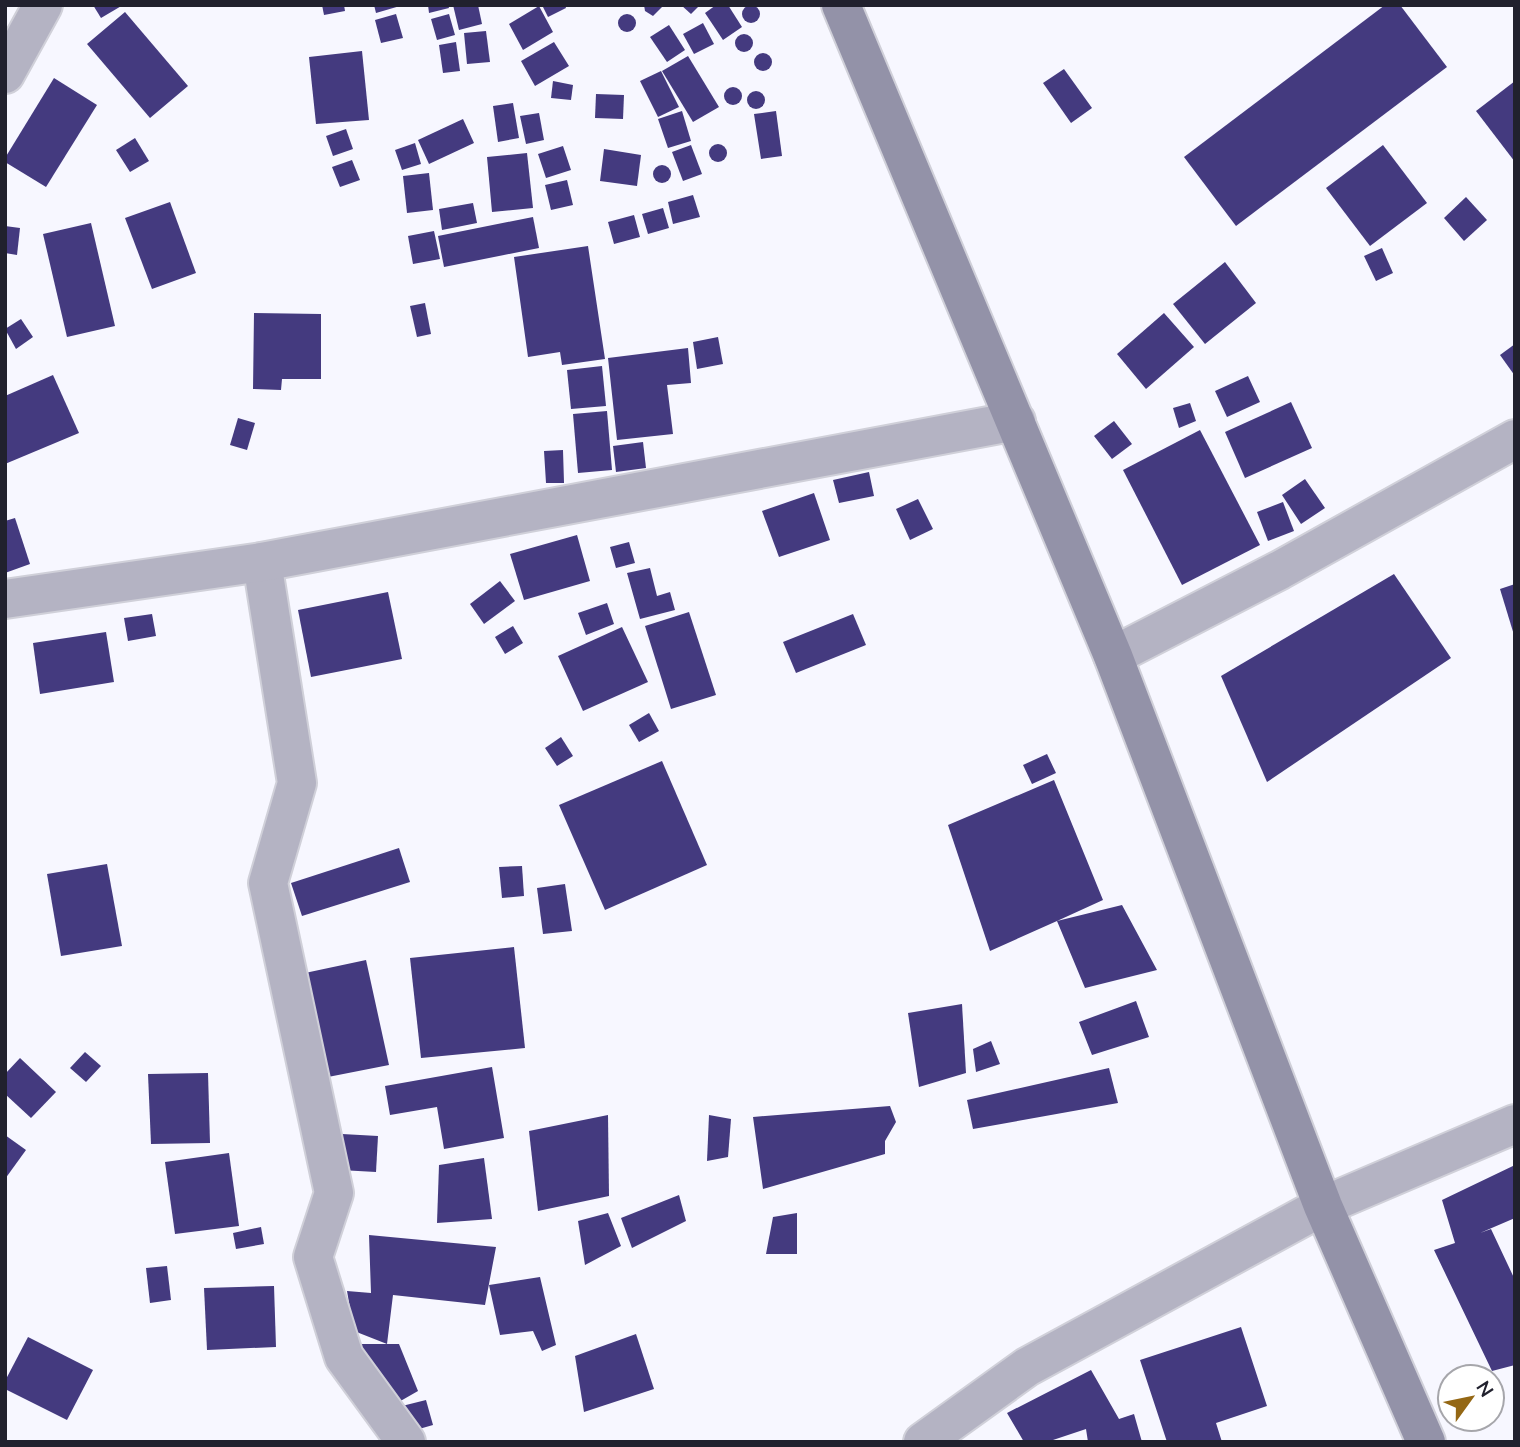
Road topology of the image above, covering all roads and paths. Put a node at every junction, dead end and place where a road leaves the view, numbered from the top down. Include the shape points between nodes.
1 (43, 5) edge
2 (841, 5) edge
3 (5, 74) edge
4 (1016, 421) junction
5 (1515, 439) edge
6 (262, 562) junction
7 (5, 598) edge
8 (1113, 656) junction
9 (1515, 1124) edge
10 (1323, 1206) junction
11 (406, 1442) edge
12 (923, 1442) edge
13 (1426, 1442) edge

1 - 3 street
2 - 4 street
4 - 6 street
4 - 8 street
5 - 8 street via 1280,570
6 - 7 street
6 - 11 street via 297,783 268,883 334,1193 313,1257 344,1357
8 - 10 street
9 - 10 street
10 - 12 street via 1027,1367
10 - 13 street

